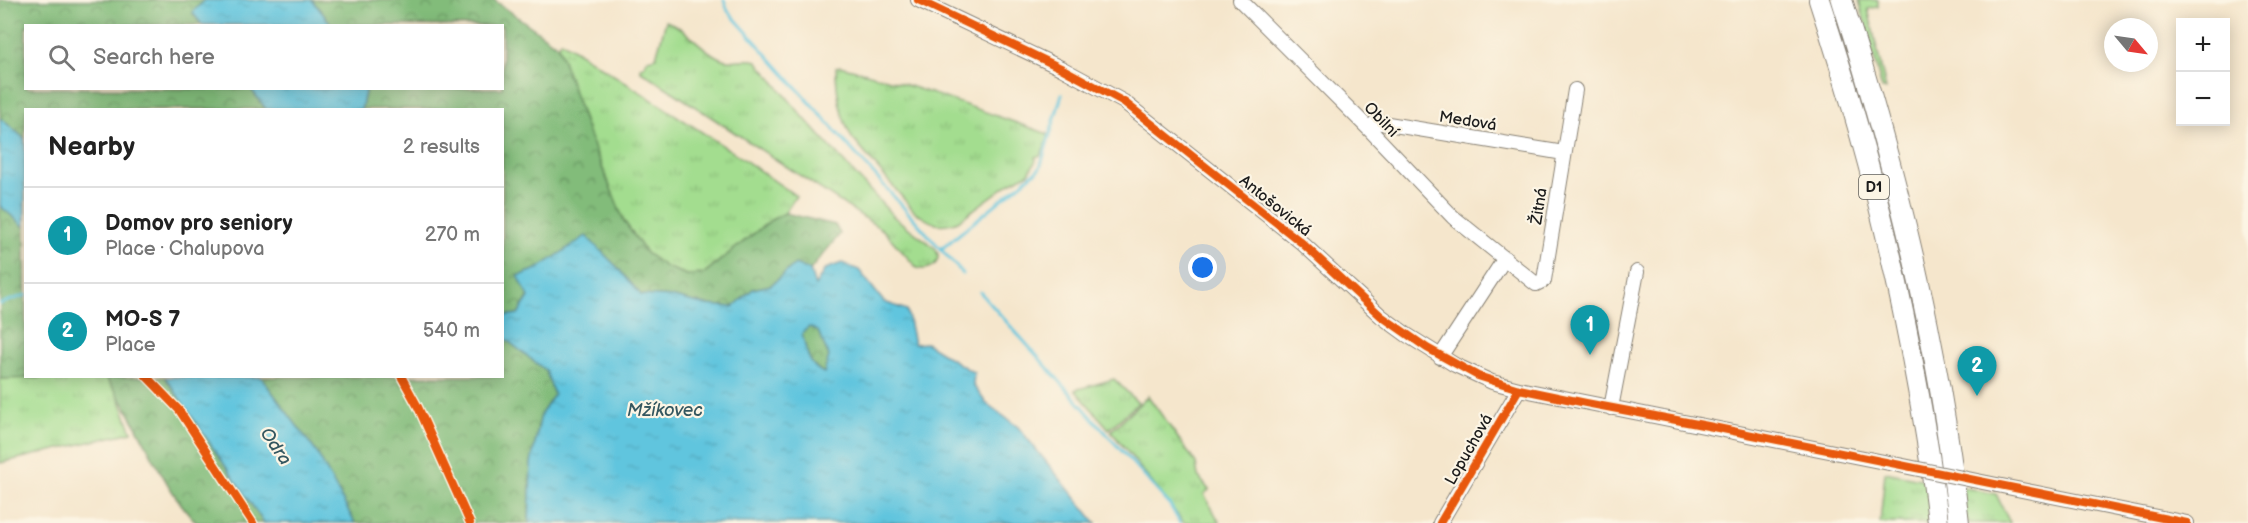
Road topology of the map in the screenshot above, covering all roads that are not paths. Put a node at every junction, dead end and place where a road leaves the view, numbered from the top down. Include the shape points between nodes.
1 (918, 0) edge
2 (1240, 0) edge
3 (1819, 0) edge
4 (1842, 0) edge
5 (1575, 90) dead end
6 (1369, 129) junction
7 (1564, 153) junction
8 (1505, 258) junction
9 (1637, 272) dead end
10 (1440, 357) junction
11 (1518, 389) junction
12 (1615, 409) junction
13 (1440, 523) edge
14 (1938, 523) edge
15 (1959, 523) edge
16 (2187, 523) edge

1 - 10 street, Antošovická via 1124,102 1302,243 1382,316
2 - 6 street, Obilní
3 - 14 highway, D1 via 1867,156 1894,264 1925,427
4 - 15 highway, D1 via 1887,146 1916,261
5 - 7 street, Žitná
6 - 7 street, Medová via 1376,122
6 - 8 street, Obilní via 1453,217
7 - 8 street, Žitná via 1544,280 1536,284
8 - 10 street
9 - 12 street
10 - 11 street, Antošovická via 1478,376
11 - 12 street, Antošovická
11 - 13 street, Lopuchová
12 - 16 street, Antošovická, bridge

